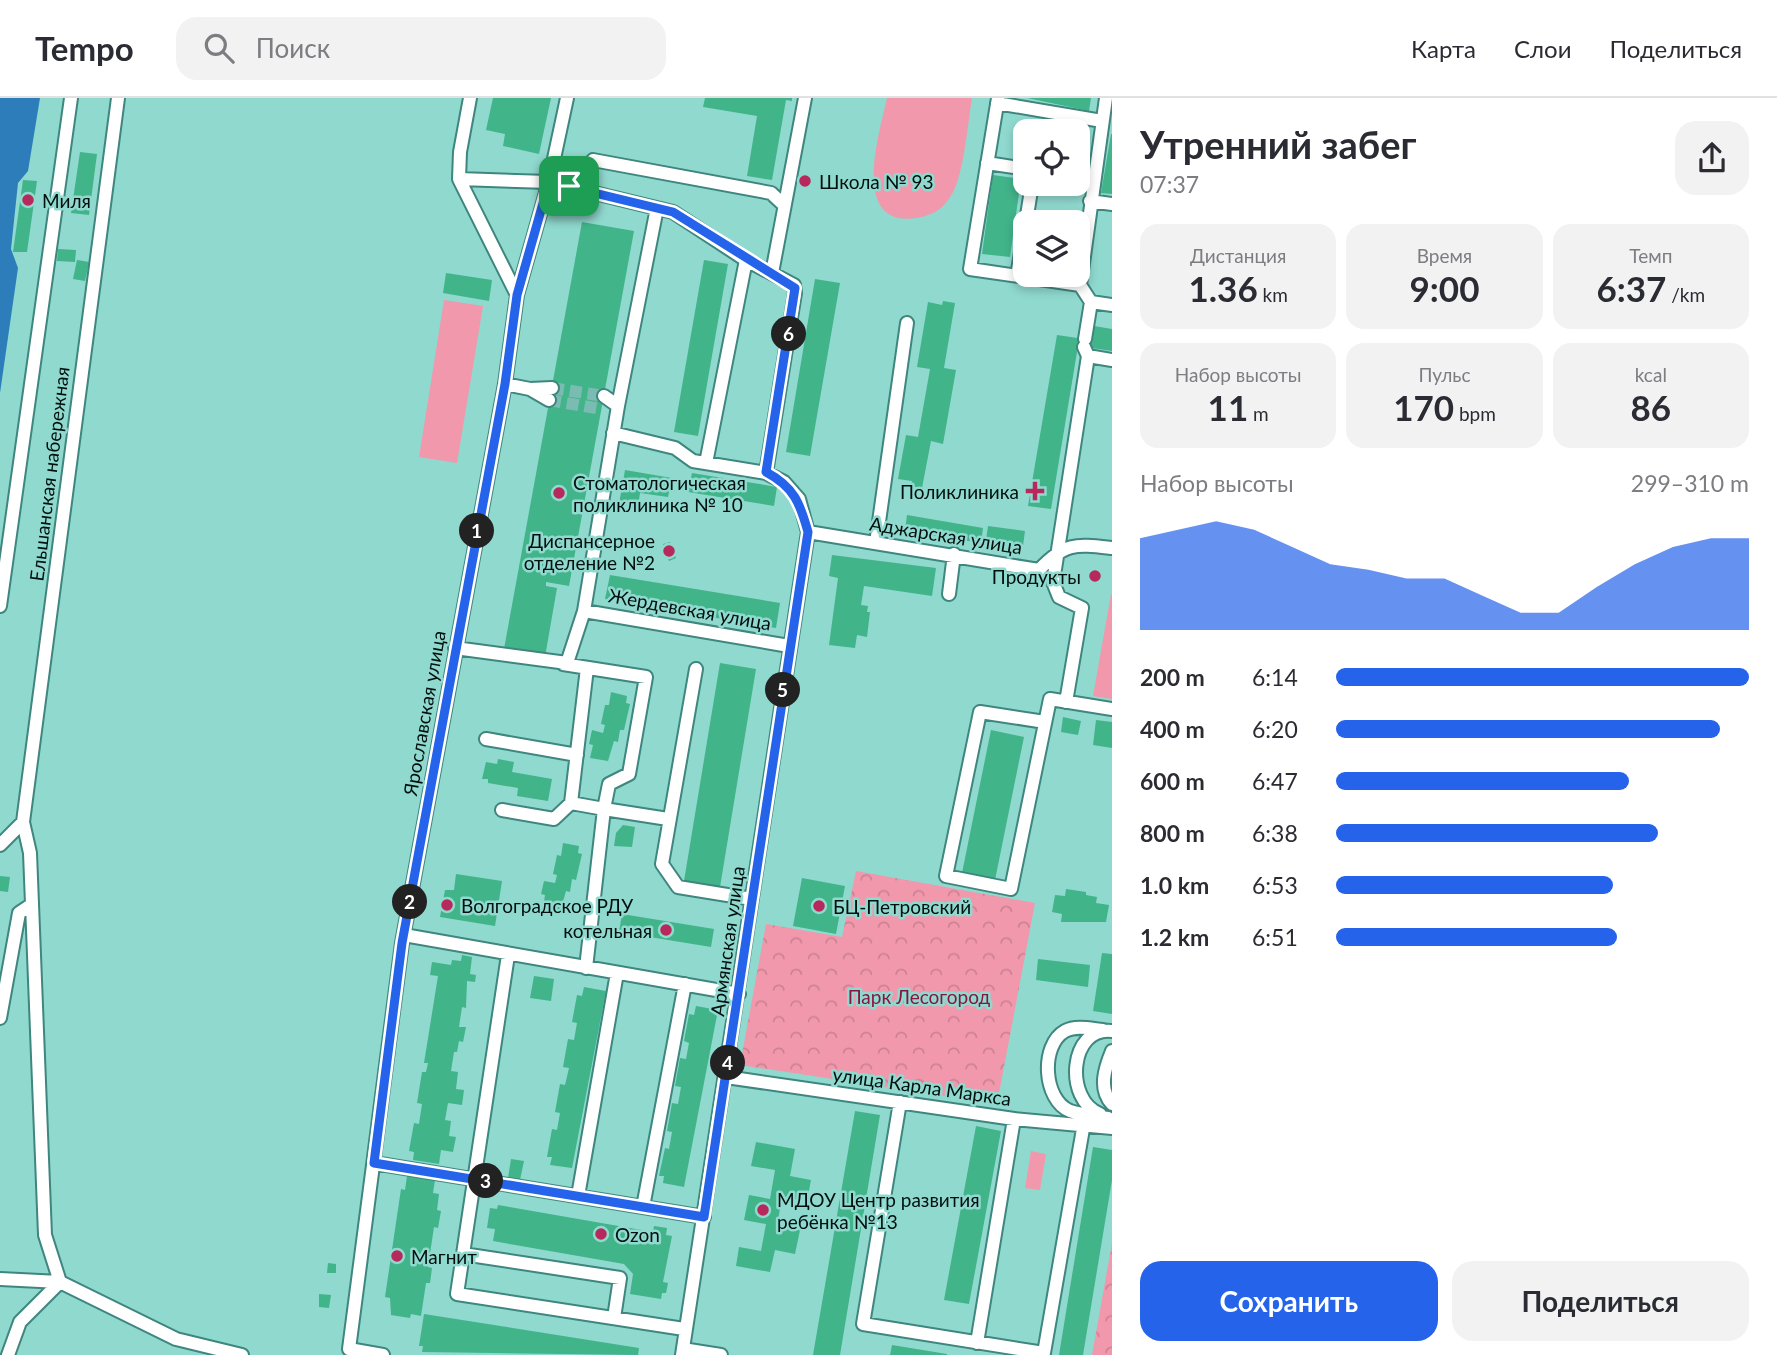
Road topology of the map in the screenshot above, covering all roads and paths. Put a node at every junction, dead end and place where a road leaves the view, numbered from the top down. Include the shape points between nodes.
1 (71, 98) edge
2 (118, 98) edge
3 (470, 98) edge
4 (567, 98) edge
5 (805, 98) edge
6 (998, 100) edge
7 (1108, 101) edge
8 (1102, 121) junction
9 (593, 160) dead end
10 (987, 163) junction
11 (1013, 167) edge
12 (459, 179) junction
13 (549, 182) junction
14 (1090, 201) junction
15 (1112, 204) edge
16 (784, 205) junction
17 (657, 208) junction
18 (1087, 210) edge
19 (746, 260) junction
20 (772, 274) junction
21 (1013, 275) edge
22 (1081, 287) edge
23 (517, 295) junction
24 (1091, 302) junction
25 (1112, 305) edge
26 (907, 323) dead end
27 (1086, 348) junction
28 (1112, 360) edge
29 (505, 384) junction
30 (550, 394) tunnel mouth
31 (602, 402) tunnel mouth
32 (618, 406) junction
33 (613, 433) junction
34 (706, 463) junction
35 (766, 472) junction
36 (808, 532) junction
37 (876, 542) junction
38 (1112, 548) edge
39 (1057, 551) junction
40 (954, 554) junction
41 (949, 593) dead end
42 (0, 606) edge
43 (584, 611) junction
44 (789, 646) junction
45 (455, 648) junction
46 (563, 664) junction
47 (587, 668) junction
48 (696, 669) dead end
49 (1066, 702) junction
50 (1112, 709) edge
51 (1045, 722) junction
52 (486, 739) dead end
53 (576, 755) junction
54 (571, 803) junction
55 (604, 809) junction
56 (502, 810) dead end
57 (668, 819) junction
58 (23, 822) junction
59 (0, 845) edge
60 (752, 899) junction
61 (31, 905) junction
62 (404, 936) junction
63 (508, 955) junction
64 (586, 968) junction
65 (617, 973) junction
66 (684, 984) junction
67 (739, 994) junction
68 (0, 1018) edge
69 (1108, 1031) edge
70 (1112, 1051) edge
71 (726, 1077) junction
72 (900, 1102) junction
73 (1112, 1104) edge
74 (1014, 1119) junction
75 (1111, 1121) edge
76 (1084, 1123) junction
77 (374, 1163) junction
78 (475, 1179) junction
79 (578, 1196) junction
80 (643, 1207) junction
81 (704, 1217) junction
82 (463, 1254) junction
83 (0, 1279) edge
84 (60, 1282) junction
85 (614, 1318) junction
86 (684, 1329) junction
87 (977, 1343) junction
88 (343, 1352) edge
89 (685, 1353) edge
90 (1046, 1354) edge
91 (8, 1355) edge
92 (242, 1355) edge
93 (383, 1355) edge
94 (721, 1355) edge

1 - 42 street
2 - 58 street, Ельшанская набережная
3 - 12 street
4 - 13 street, Ярославская улица
5 - 16 street
6 - 8 street
6 - 10 street
7 - 8 street
8 - 14 street
9 - 16 street via 771,194
10 - 11 street
10 - 21 street via 970,269
12 - 13 street
12 - 23 street
13 - 17 street
13 - 23 street, Ярославская улица
14 - 15 street
14 - 18 street
16 - 20 street
17 - 19 street via 687,218
17 - 32 street
19 - 20 street
19 - 34 street
20 - 35 street via 793,285 795,293
22 - 24 street
23 - 29 street, Ярославская улица
24 - 25 street
24 - 27 street
26 - 37 street
27 - 28 street
27 - 39 street
29 - 30 street
29 - 45 street, Ярославская улица
31 - 32 street
32 - 33 street
33 - 34 street via 675,448 693,461
33 - 43 street
34 - 35 street
35 - 36 street via 784,482 799,499
36 - 37 street, Аджарская улица
36 - 44 street, Армянская улица
37 - 40 street, Аджарская улица
38 - 39 street, Аджарская улица via 1085,545
39 - 40 street, Аджарская улица via 1039,570
39 - 49 street via 1054,590 1082,608
40 - 41 street
43 - 44 street, Жердевская улица
43 - 46 street, Жердевская улица
44 - 60 street, Армянская улица
45 - 46 street
45 - 62 street, Ярославская улица
46 - 47 street
47 - 53 street
47 - 55 street via 646,677 629,774 609,784
48 - 57 street
49 - 50 street
49 - 51 street via 1050,699
51 - 51 street via 1011,889 946,876 979,712
52 - 53 street
53 - 54 street
54 - 55 street
54 - 56 street via 554,819
55 - 57 street
55 - 64 street
57 - 60 street via 662,864 678,887
58 - 59 street
58 - 61 street, Ельшанская набережная via 30,853
60 - 67 street, Армянская улица
61 - 68 street via 19,913
61 - 84 street, Ельшанская набережная via 45,1235
62 - 63 street
62 - 77 street, Ярославская улица
63 - 64 street
63 - 78 street
64 - 65 street
65 - 66 street
65 - 79 street
66 - 67 street
66 - 80 street
67 - 71 street, Армянская улица
69 - 75 street via 1092,1035 1080,1049 1076,1090 1093,1112
69 - 75 street via 1077,1028 1058,1037 1050,1058 1049,1080 1056,1098 1069,1111
70 - 73 street via 1103,1073
71 - 72 street, улица Карла Маркса
71 - 81 street, Армянская улица
72 - 74 street, улица Карла Маркса
72 - 87 street via 863,1324
74 - 76 street, улица Карла Маркса
74 - 87 street
75 - 76 street, улица Карла Маркса
76 - 90 street
77 - 78 street
77 - 88 street, Ярославская улица
78 - 79 street
78 - 82 street
79 - 80 street
80 - 81 street
81 - 86 street, Армянская улица
82 - 85 street via 457,1294
82 - 85 street via 620,1278
83 - 84 street
84 - 91 street via 20,1322
84 - 92 street via 176,1339
85 - 86 street
86 - 89 street, Армянская улица
87 - 90 street
88 - 93 street
89 - 94 street

